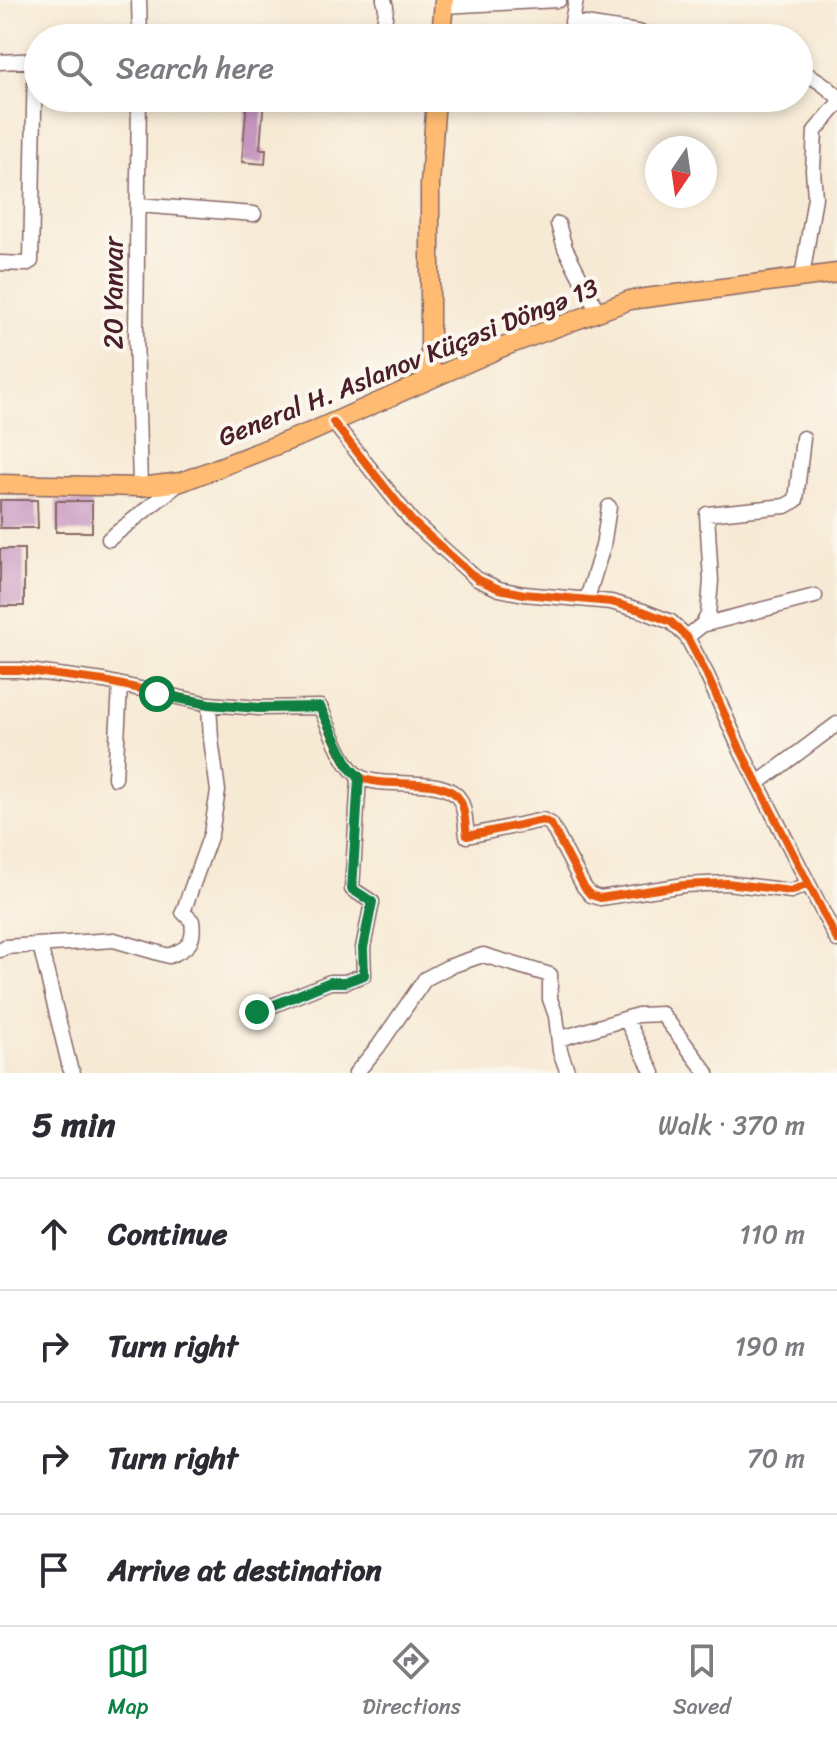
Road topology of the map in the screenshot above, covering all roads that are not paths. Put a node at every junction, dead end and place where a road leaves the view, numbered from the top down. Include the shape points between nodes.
1 (139, 0) edge
2 (384, 0) edge
3 (559, 0) edge
4 (576, 0) edge
5 (444, 3) edge
6 (137, 24) edge
7 (384, 24) edge
8 (442, 24) edge
9 (585, 24) edge
10 (24, 61) edge
11 (0, 62) edge
12 (813, 78) edge
13 (837, 96) edge
14 (837, 105) edge
15 (35, 112) edge
16 (139, 112) edge
17 (435, 112) edge
18 (138, 205) junction
19 (254, 214) dead end
20 (558, 224) dead end
21 (0, 263) edge
22 (837, 273) edge
23 (802, 277) junction
24 (598, 312) junction
25 (430, 379) junction
26 (333, 422) junction
27 (803, 438) dead end
28 (181, 482) junction
29 (0, 484) edge
30 (140, 487) junction
31 (609, 507) dead end
32 (109, 539) dead end
33 (815, 596) dead end
34 (587, 599) junction
35 (702, 625) junction
36 (687, 637) junction
37 (0, 670) edge
38 (120, 685) junction
39 (209, 704) junction
40 (837, 724) edge
41 (359, 777) junction
42 (115, 778) dead end
43 (758, 783) junction
44 (808, 884) junction
45 (837, 940) edge
46 (40, 945) junction
47 (0, 950) edge
48 (257, 1012) dead end
49 (626, 1019) junction
50 (559, 1039) junction
51 (73, 1073) edge
52 (356, 1073) edge
53 (568, 1073) edge
54 (653, 1073) edge
55 (707, 1073) edge

1 - 6 street
2 - 7 street
3 - 5 street
4 - 9 street via 572,22
5 - 8 main road
10 - 11 street
12 - 13 street
14 - 23 street via 815,131 815,197
15 - 21 street via 31,261
16 - 18 street, 20 Yanvar
17 - 25 main road
18 - 19 street
18 - 30 street, 20 Yanvar
20 - 24 street
22 - 23 main road, General H. Aslanov Küçəsi Döngə 13
23 - 24 main road, General H. Aslanov Küçəsi Döngə 13 via 630,300
24 - 25 main road, General H. Aslanov Küçəsi Döngə 13
25 - 26 main road, General H. Aslanov Küçəsi Döngə 13
26 - 28 main road, General H. Aslanov Küçəsi Döngə 13
26 - 34 street via 412,521 477,579 524,594
27 - 35 street via 796,500 785,506 707,514 711,581
28 - 30 main road, General H. Aslanov Küçəsi Döngə 13
28 - 32 street
29 - 30 main road, General H. Aslanov Küçəsi Döngə 13
31 - 34 street
33 - 35 street
34 - 36 street via 643,611 671,622
35 - 36 street
36 - 43 street
37 - 38 street
38 - 39 street
38 - 42 street
39 - 41 street via 320,707
39 - 46 street via 218,791 211,834 183,912 192,921 194,934 188,946 169,956 114,940
40 - 43 street
41 - 44 street via 451,791 460,799 467,836 543,820 551,824 584,887 600,898 684,885 727,883 791,891
41 - 48 street via 352,889 372,902 364,975 330,982
43 - 44 street
44 - 45 street
46 - 47 street
46 - 51 street
49 - 50 street
49 - 54 street
49 - 55 street via 662,1014
50 - 52 street via 550,975 483,955 425,979
50 - 53 street

